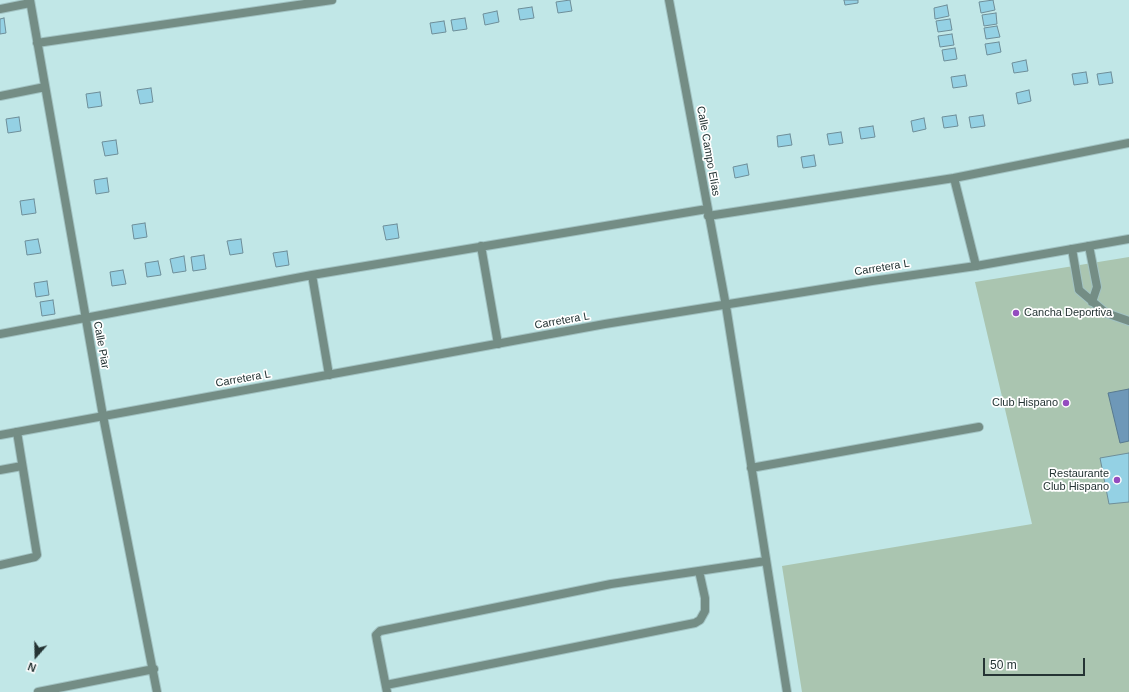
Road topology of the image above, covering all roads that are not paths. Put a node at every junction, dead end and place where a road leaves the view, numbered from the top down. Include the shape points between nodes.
1 (332, 0) edge
2 (669, 0) edge
3 (30, 2) edge
4 (0, 9) edge
5 (37, 43) junction
6 (45, 88) junction
7 (0, 96) edge
8 (1129, 144) edge
9 (954, 178) junction
10 (707, 212) junction
11 (1129, 239) edge
12 (481, 246) junction
13 (1089, 246) junction
14 (1072, 249) junction
15 (976, 266) junction
16 (312, 275) junction
17 (1092, 302) junction
18 (726, 306) junction
19 (86, 318) junction
20 (1129, 321) edge
21 (0, 334) edge
22 (498, 344) junction
23 (329, 375) junction
24 (103, 416) junction
25 (979, 427) dead end
26 (17, 432) junction
27 (0, 435) edge
28 (22, 466) junction
29 (751, 468) junction
30 (0, 470) edge
31 (766, 561) junction
32 (0, 565) edge
33 (699, 571) junction
34 (154, 669) junction
35 (387, 688) edge
36 (38, 692) edge
37 (158, 692) edge
38 (787, 692) edge

1 - 5 street
2 - 10 street, Calle Campo Elías
3 - 4 street
3 - 5 street, Calle Piar
5 - 6 street, Calle Piar
6 - 7 street
6 - 19 street, Calle Piar
8 - 9 street
9 - 10 street
9 - 15 street
10 - 12 street
10 - 18 street, Calle Campo Elías
11 - 13 street, Carretera L
12 - 16 street
12 - 22 street
13 - 14 street, Carretera L
13 - 17 street via 1097,287
14 - 15 street, Carretera L
14 - 17 street via 1079,290
15 - 18 street, Carretera L via 872,280
16 - 19 street
16 - 23 street
17 - 20 street via 1106,312
18 - 22 street, Carretera L via 605,324
18 - 29 street, Calle Campo Elías
19 - 21 street
19 - 24 street, Calle Piar
22 - 23 street, Carretera L
23 - 24 street, Carretera L
24 - 26 street, Carretera L
24 - 34 street, Calle Piar
25 - 29 street
26 - 27 street, Carretera L
26 - 28 street
28 - 30 street
28 - 32 street via 37,555
29 - 31 street, Calle Campo Elías
31 - 33 street
31 - 38 street, Calle Campo Elías
33 - 35 street via 705,611 695,623
33 - 35 street via 611,584 380,631 376,638
34 - 36 street
34 - 37 street, Calle Piar

